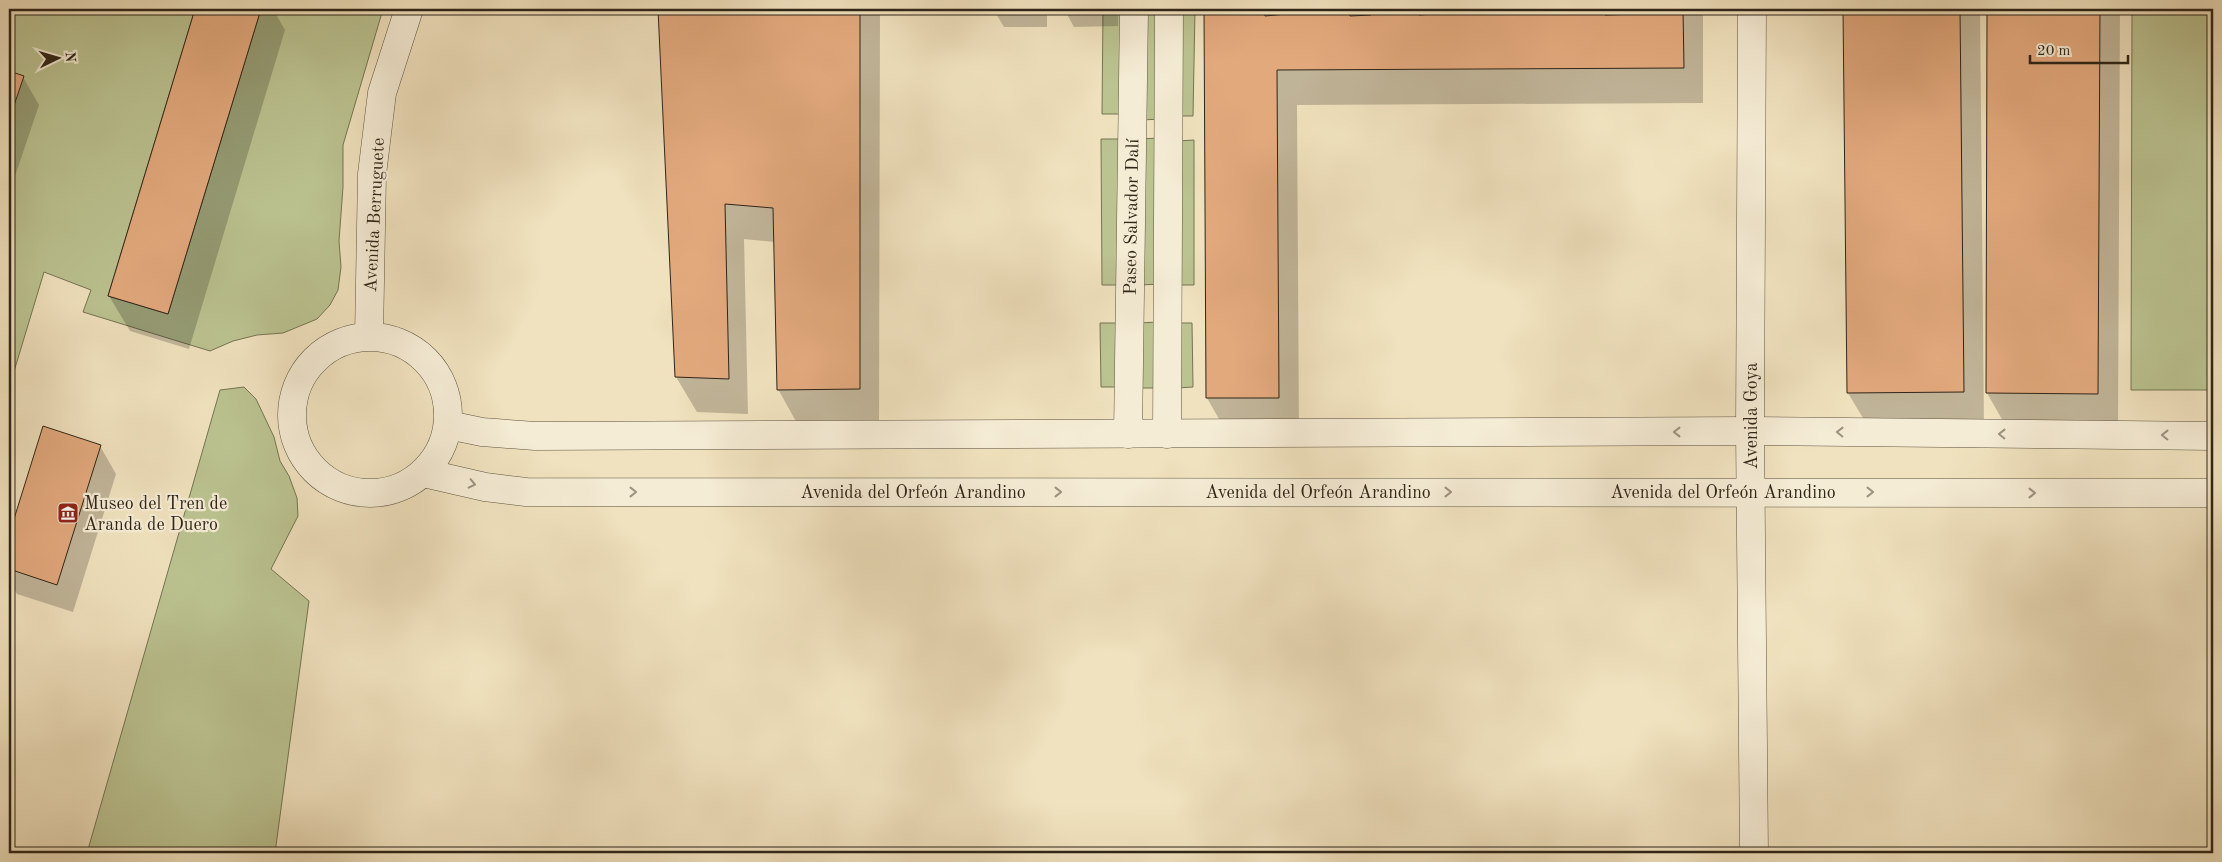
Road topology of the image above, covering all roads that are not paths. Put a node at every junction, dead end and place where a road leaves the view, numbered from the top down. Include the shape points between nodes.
1 (409, 9) edge
2 (1134, 9) edge
3 (1169, 9) edge
4 (1752, 9) edge
5 (1133, 128) junction
6 (1168, 129) junction
7 (1168, 304) junction
8 (1130, 305) junction
9 (369, 336) junction
10 (448, 425) junction
11 (1750, 431) junction
12 (1128, 434) junction
13 (1167, 434) junction
14 (2213, 436) edge
15 (424, 473) junction
16 (1751, 492) junction
17 (2213, 493) edge
18 (1754, 853) edge

1 - 9 street, Avenida Berruguete via 382,92 372,174
2 - 5 street, Paseo Salvador Dalí
3 - 6 street, Paseo Salvador Dalí
4 - 11 street, Avenida Goya
5 - 6 street, Paseo Salvador Dalí
5 - 8 street, Paseo Salvador Dalí
6 - 7 street, Paseo Salvador Dalí
7 - 8 street, Paseo Salvador Dalí
7 - 13 street, Paseo Salvador Dalí
8 - 12 street, Paseo Salvador Dalí
9 - 10 street via 402,343 429,362 445,392
9 - 15 street via 330,346 301,376 290,416 301,455 330,484 362,495 396,490
10 - 12 street via 482,432 535,436
10 - 15 street via 440,451
11 -> 13 street
14 -> 11 street
11 - 16 street, Avenida Goya
12 - 13 street
15 -> 16 street, Avenida del Orfeón Arandino via 486,488 526,492
16 -> 17 street, Avenida del Orfeón Arandino
16 - 18 street, Avenida Goya

